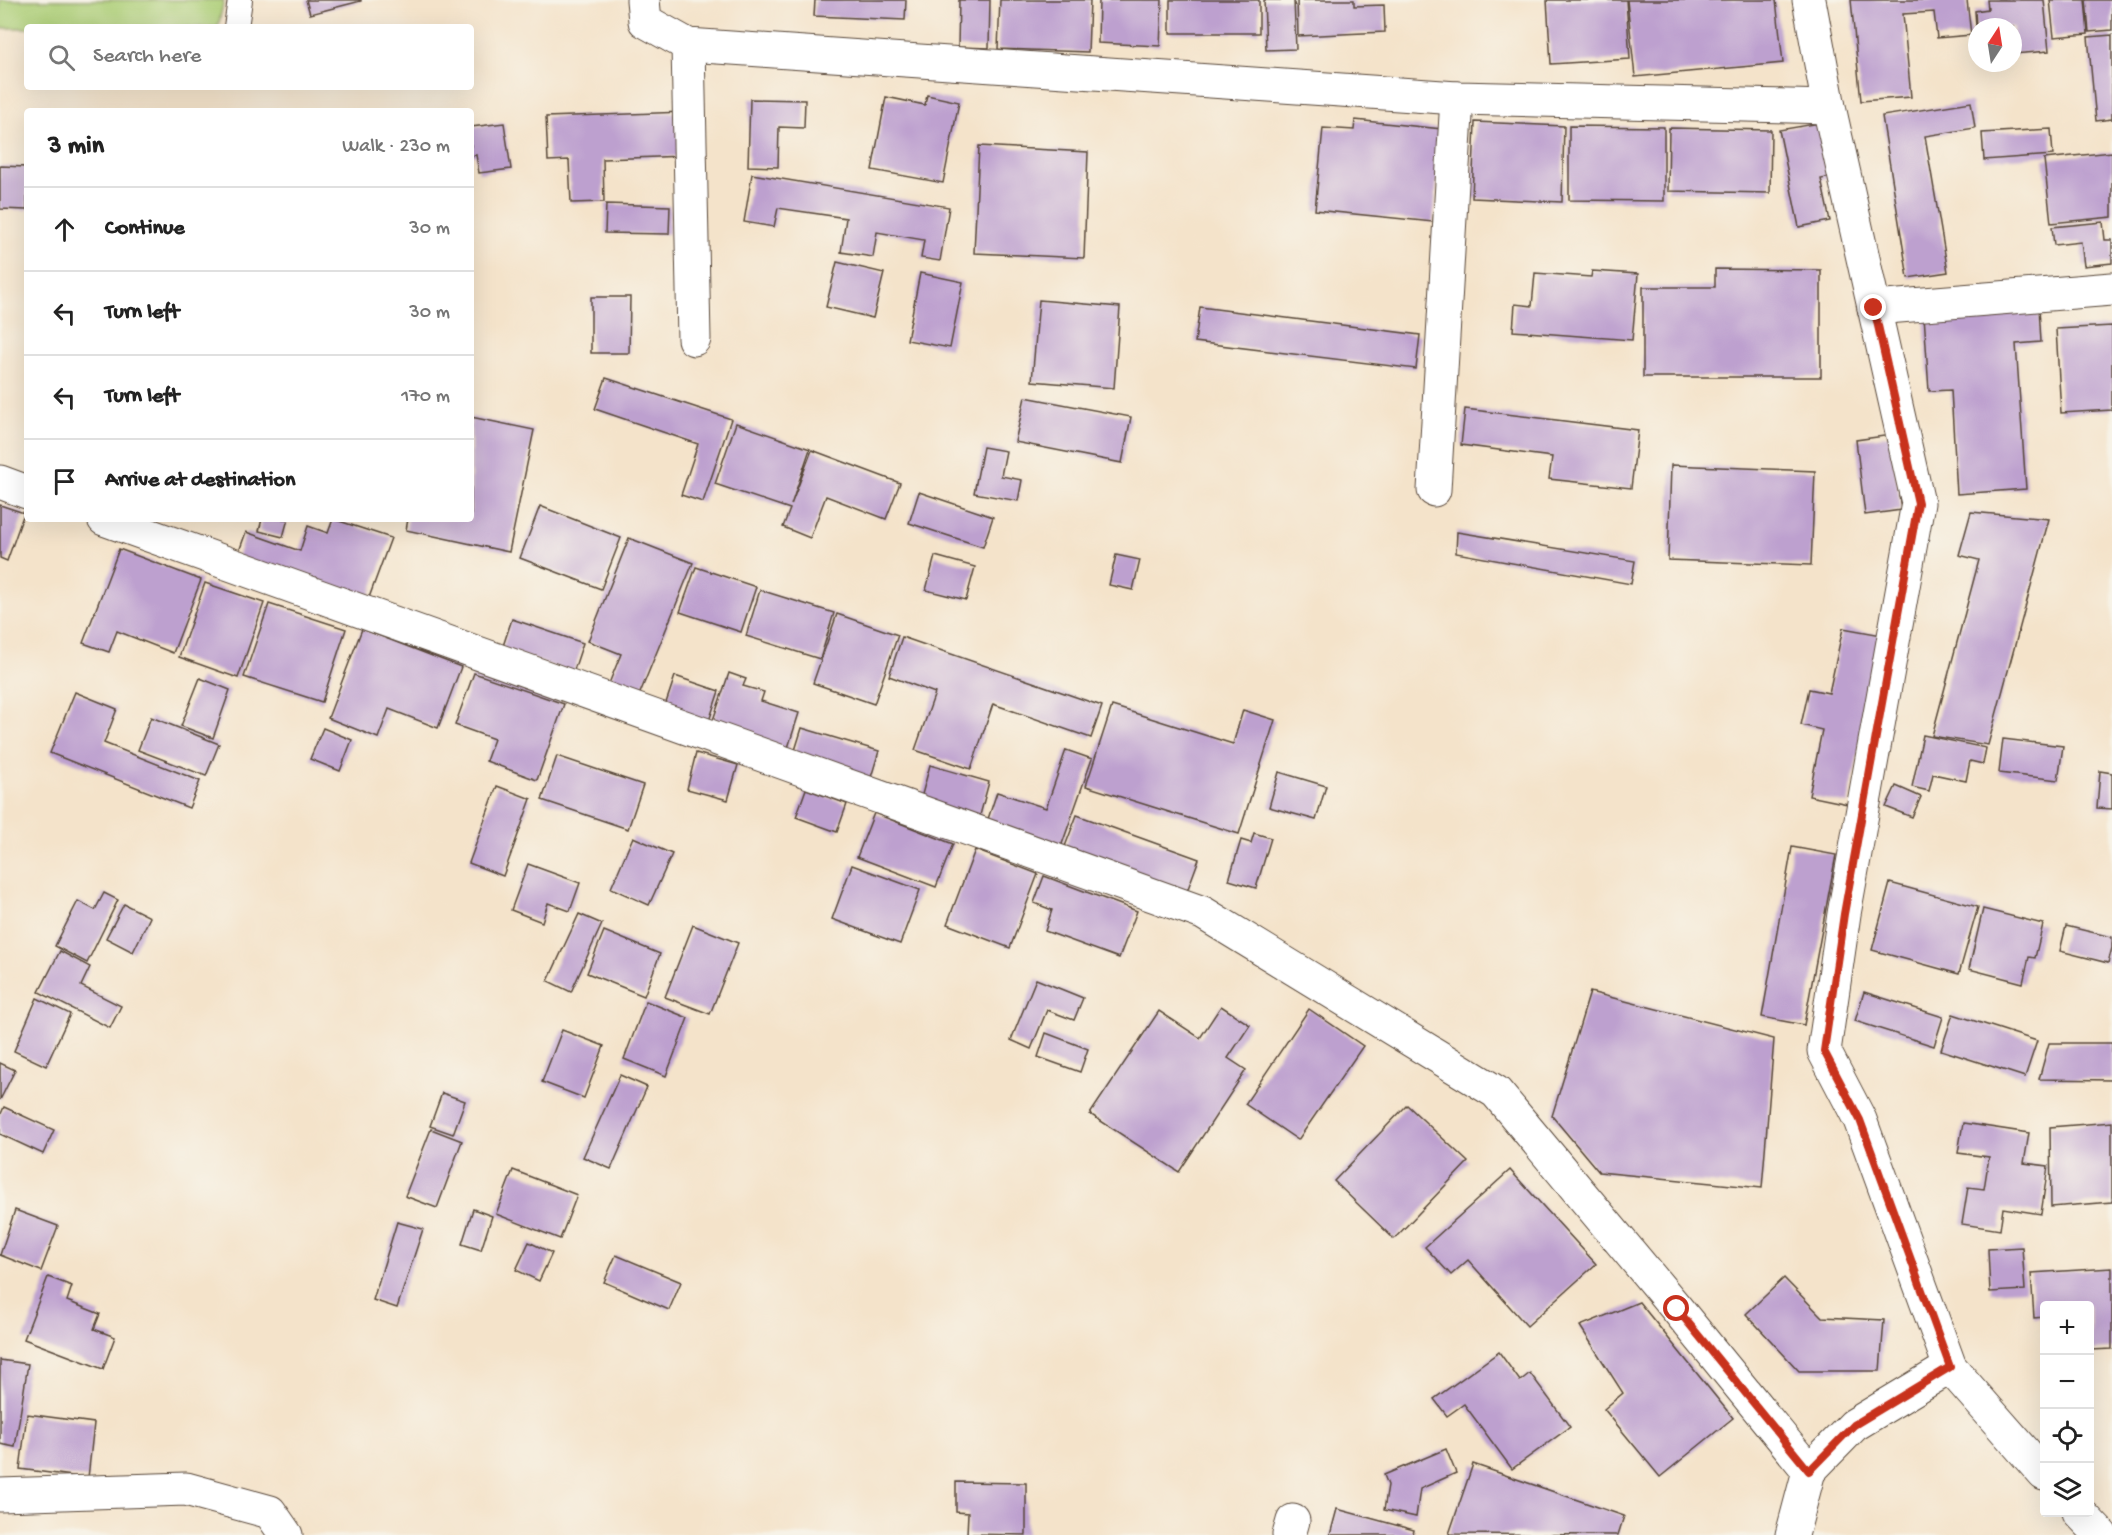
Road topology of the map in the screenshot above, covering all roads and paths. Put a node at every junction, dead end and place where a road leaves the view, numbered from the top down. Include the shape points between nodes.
1 (240, 0) edge
2 (643, 0) edge
3 (1809, 0) edge
4 (236, 24) edge
5 (688, 45) junction
6 (1457, 98) junction
7 (1829, 107) junction
8 (2112, 290) edge
9 (1874, 308) junction
10 (694, 339) dead end
11 (0, 482) edge
12 (1434, 490) dead end
13 (24, 491) edge
14 (112, 522) edge
15 (1950, 1367) junction
16 (2040, 1469) edge
17 (1809, 1471) junction
18 (0, 1495) edge
19 (286, 1535) edge
20 (1792, 1535) edge

1 - 4 lane
2 - 5 street via 645,21
3 - 7 street
5 - 6 street
5 - 10 street
6 - 7 street
6 - 12 street
7 - 9 street
8 - 9 street
9 - 15 street via 1918,503 1844,914 1824,1051 1860,1120
11 - 13 street
14 - 17 street via 1203,913 1496,1092
15 - 16 street
15 - 17 street via 1854,1425
17 - 20 street
18 - 19 street via 186,1489 270,1512

